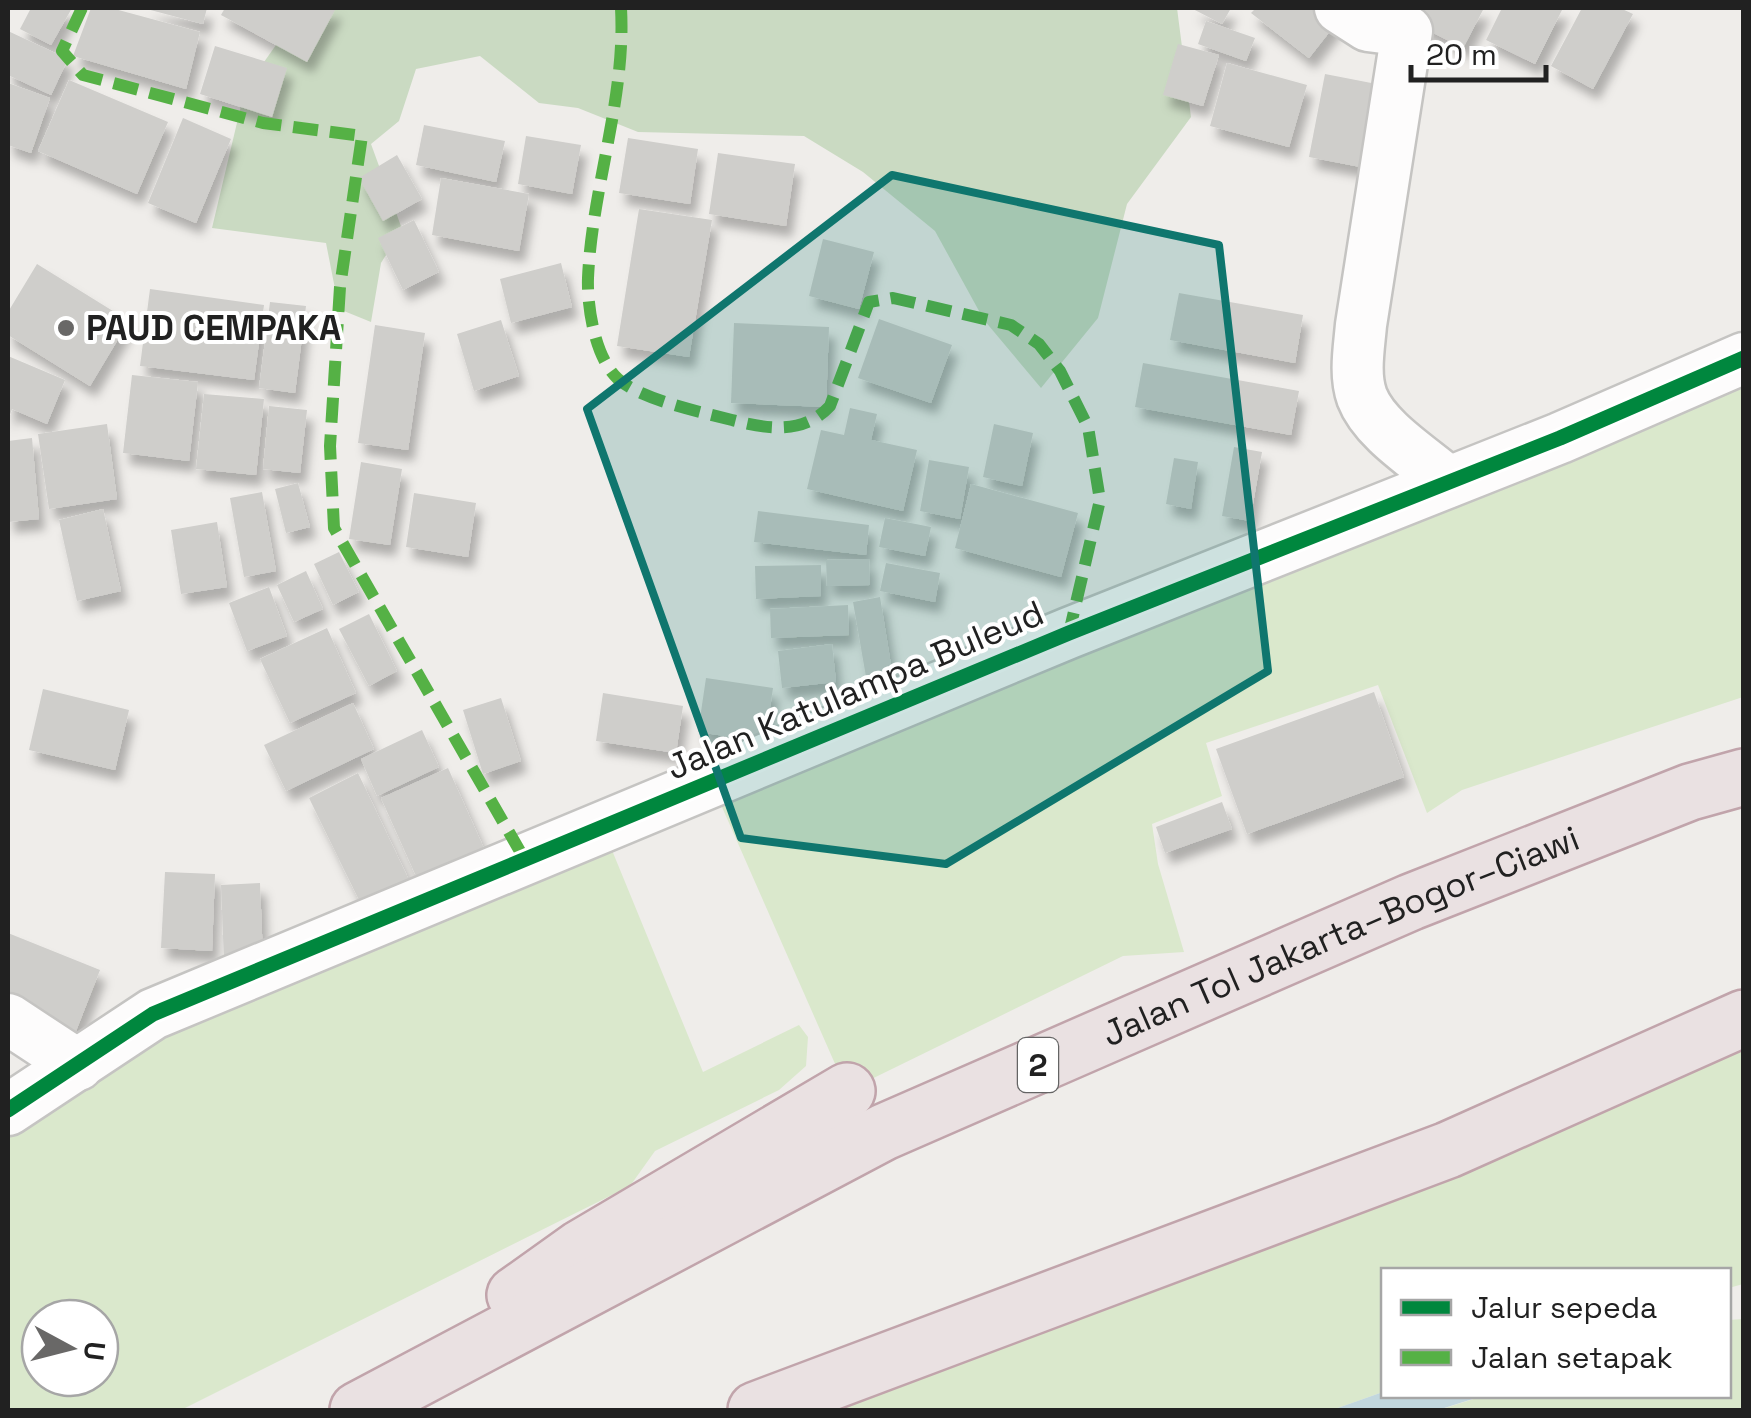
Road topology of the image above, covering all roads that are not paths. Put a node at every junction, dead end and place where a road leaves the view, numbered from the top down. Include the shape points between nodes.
1 (1340, 8) edge
2 (1744, 358) edge
3 (1448, 482) junction
4 (1744, 777) edge
5 (1744, 1018) edge
6 (8, 1019) edge
7 (78, 1065) junction
8 (847, 1091) dead end
9 (8, 1110) edge
10 (356, 1410) edge
11 (756, 1410) edge

1 - 3 street via 1368,26 1406,30 1361,325 1362,398
2 - 3 street, Jalan Katulampa Buleud
3 - 7 street, Jalan Katulampa Buleud via 152,1014
4 - 10 highway, Jalan Tol Jakarta–Bogor–Ciawi / 2 via 1412,902 884,1132
5 - 11 highway via 1448,1150
6 - 7 street
7 - 9 street, Jalan Katulampa Buleud
8 - 10 highway via 581,1248

